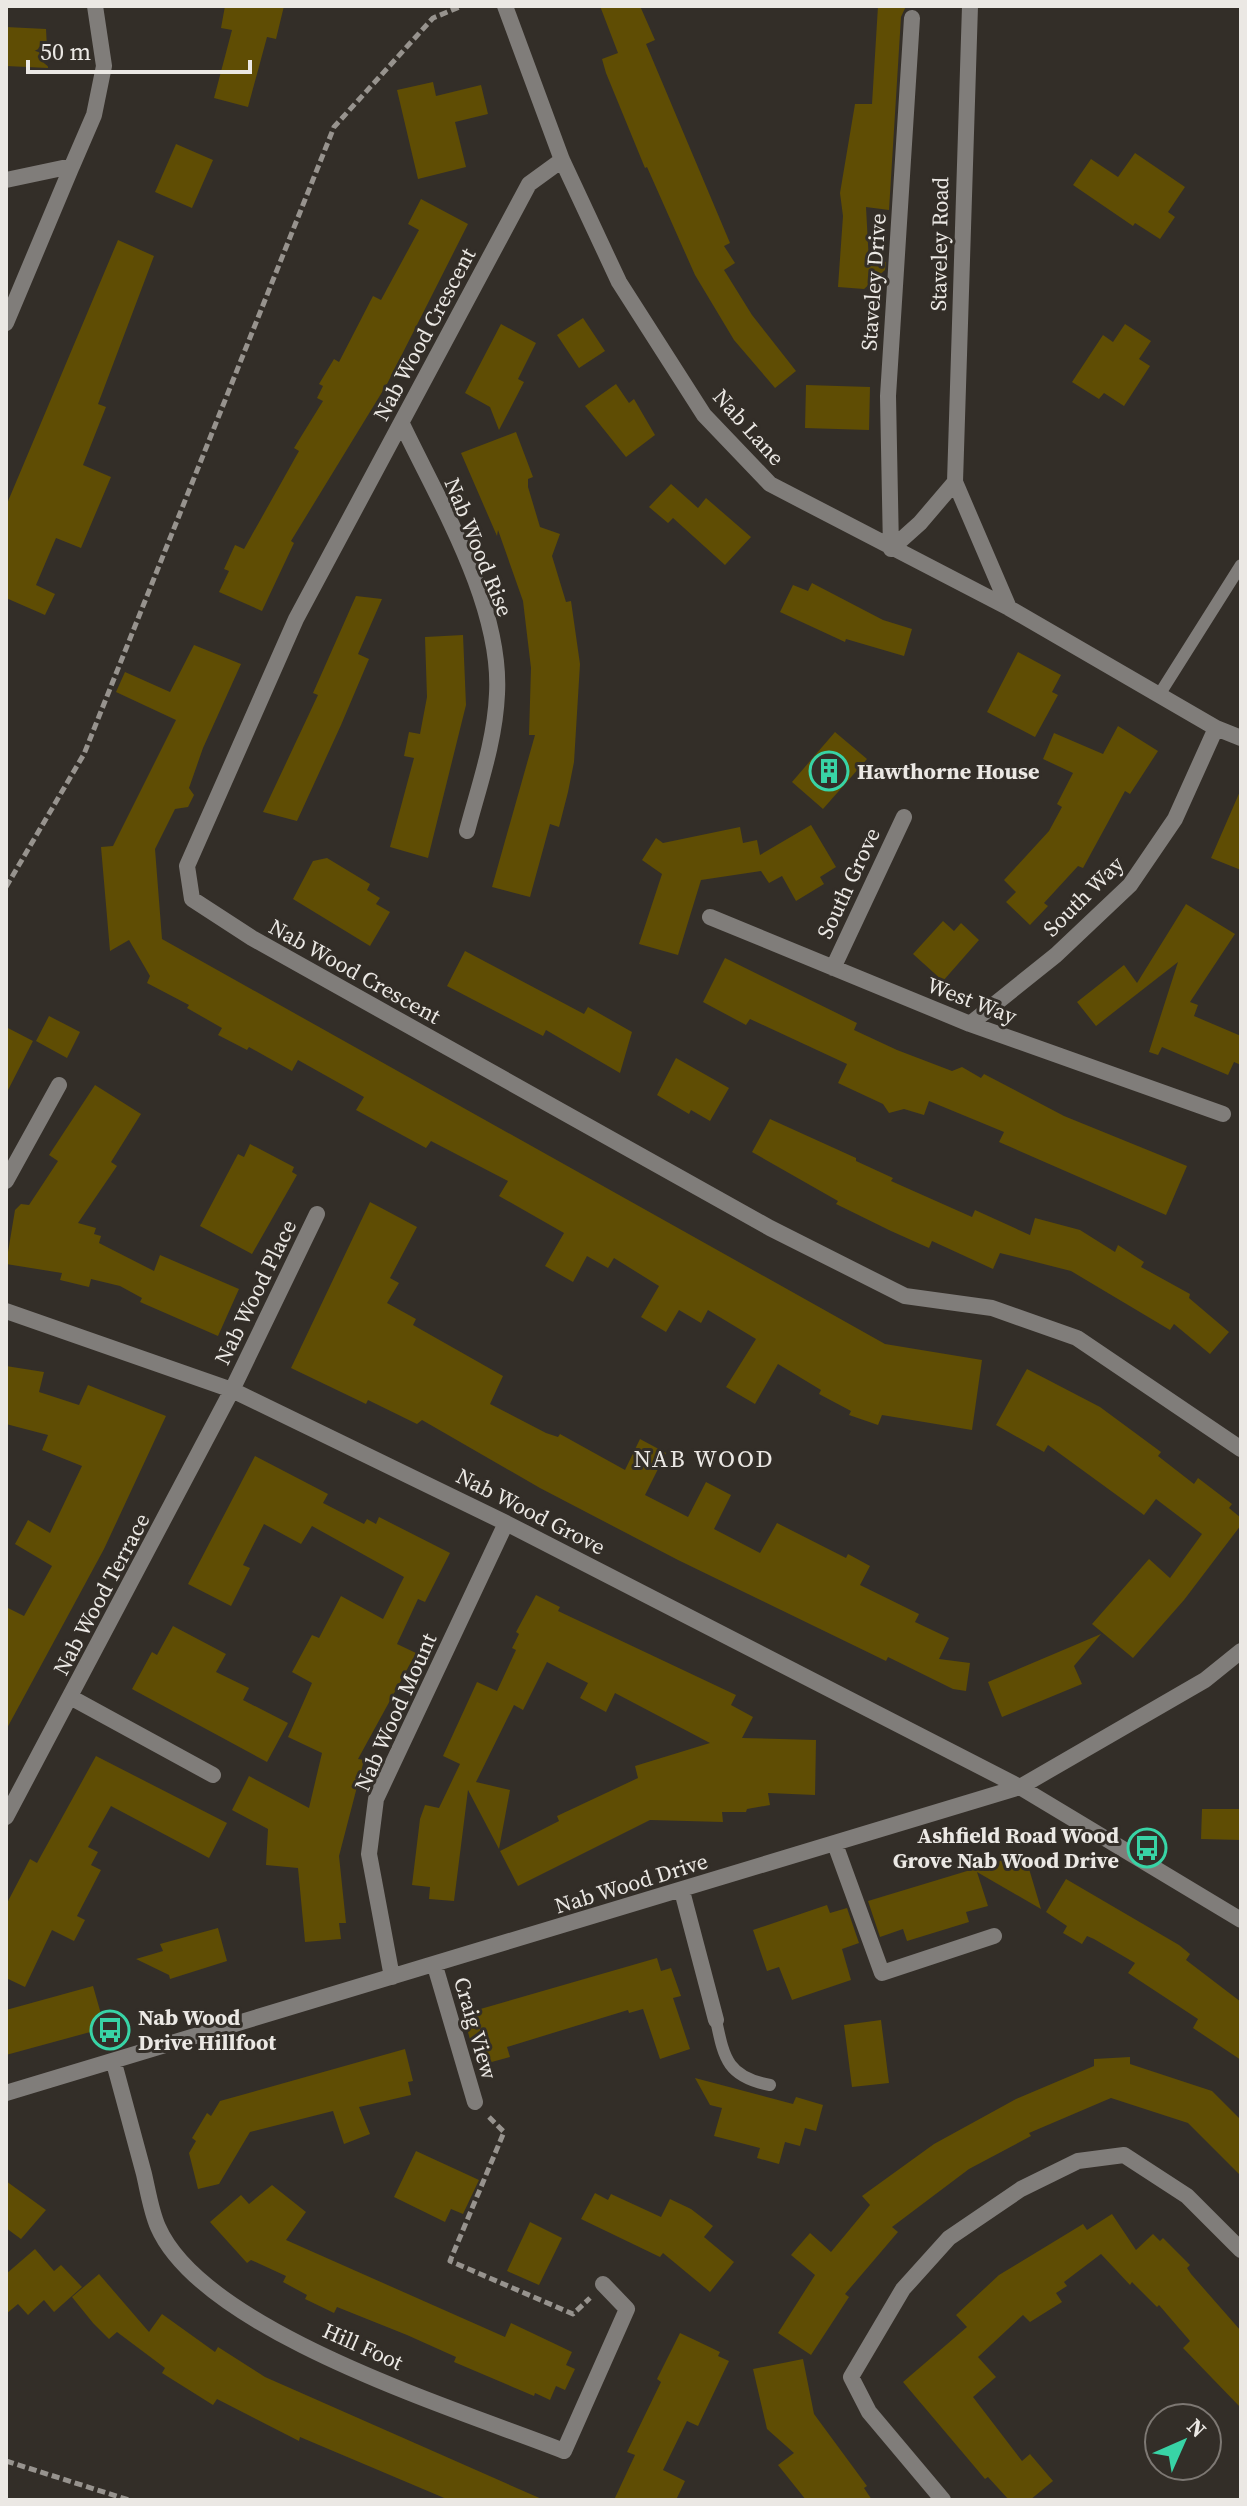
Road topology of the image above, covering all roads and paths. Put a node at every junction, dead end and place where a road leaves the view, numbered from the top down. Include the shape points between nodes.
1 (95, 6) edge
2 (462, 6) edge
3 (505, 6) edge
4 (970, 6) edge
5 (912, 18) dead end
6 (562, 160) junction
7 (72, 166) junction
8 (6, 180) edge
9 (6, 323) edge
10 (402, 424) junction
11 (955, 482) junction
12 (891, 549) junction
13 (1241, 565) edge
14 (1009, 608) junction
15 (1159, 695) junction
16 (1216, 728) junction
17 (1241, 738) edge
18 (904, 817) dead end
19 (467, 831) dead end
20 (6, 887) edge
21 (710, 917) dead end
22 (833, 968) junction
23 (970, 1024) junction
24 (59, 1085) dead end
25 (1223, 1114) dead end
26 (6, 1181) edge
27 (317, 1214) dead end
28 (6, 1311) edge
29 (232, 1390) junction
30 (1241, 1449) edge
31 (506, 1523) junction
32 (1241, 1651) edge
33 (72, 1698) junction
34 (213, 1775) dead end
35 (1020, 1787) junction
36 (6, 1817) edge
37 (835, 1844) junction
38 (682, 1891) junction
39 (1241, 1920) edge
40 (994, 1936) dead end
41 (435, 1966) junction
42 (392, 1977) junction
43 (716, 2020) joint
44 (114, 2063) junction
45 (770, 2085) dead end
46 (6, 2093) edge
47 (475, 2102) joint
48 (1241, 2250) edge
49 (603, 2284) joint
50 (6, 2461) edge
51 (129, 2500) edge
52 (943, 2500) edge

1 - 7 street via 104,66 94,115
2 - 20 path via 433,18 334,127 84,754
3 - 6 street, Nab Lane
4 - 11 street, Staveley Road
5 - 12 street, Staveley Drive via 888,396
6 - 10 street, Nab Wood Crescent via 529,184
6 - 12 street, Nab Lane via 619,282 704,415 770,484
7 - 8 street
7 - 9 street
10 - 19 street, Nab Wood Rise via 488,617 497,689 493,733
10 - 30 street, Nab Wood Crescent via 296,619 187,866 192,899 252,938 770,1228 905,1296 992,1308 1077,1338
11 - 12 street
11 - 14 street, Staveley Road
12 - 14 street, Nab Lane
13 - 15 lane
14 - 15 street, Nab Lane
15 - 16 street, Nab Lane
16 - 17 street, Nab Lane
16 - 23 street, South Way via 1175,819 1130,885 1056,955
18 - 22 street, South Grove
21 - 22 street, West Way
22 - 23 street, West Way
23 - 25 street, West Way
24 - 26 street
27 - 29 street, Nab Wood Place
28 - 29 street, Nab Wood Grove
29 - 31 street, Nab Wood Grove
29 - 33 street, Nab Wood Terrace
31 - 35 street, Nab Wood Grove
31 - 42 street, Nab Wood Mount via 376,1799 369,1854
32 - 35 street, Nab Wood Drive via 1205,1680
33 - 34 street
33 - 36 street, Nab Wood Terrace
35 - 37 street, Nab Wood Drive
35 - 39 street, Nab Wood Grove
37 - 38 street, Nab Wood Drive
37 - 40 street via 882,1973
38 - 41 street, Nab Wood Drive
38 - 43 street
41 - 42 street, Nab Wood Drive
41 - 47 street, Craig View
42 - 44 street, Nab Wood Drive
43 - 45 lane via 733,2069 749,2081
44 - 46 street, Nab Wood Drive
44 - 49 street, Hill Foot via 157,2226 177,2259 249,2317 356,2369 564,2451 627,2309
47 - 49 path via 504,2132 450,2261 573,2314
48 - 52 street via 1187,2196 1124,2155 1078,2161 1021,2189 949,2238 903,2289 851,2377 869,2412
50 - 51 path

